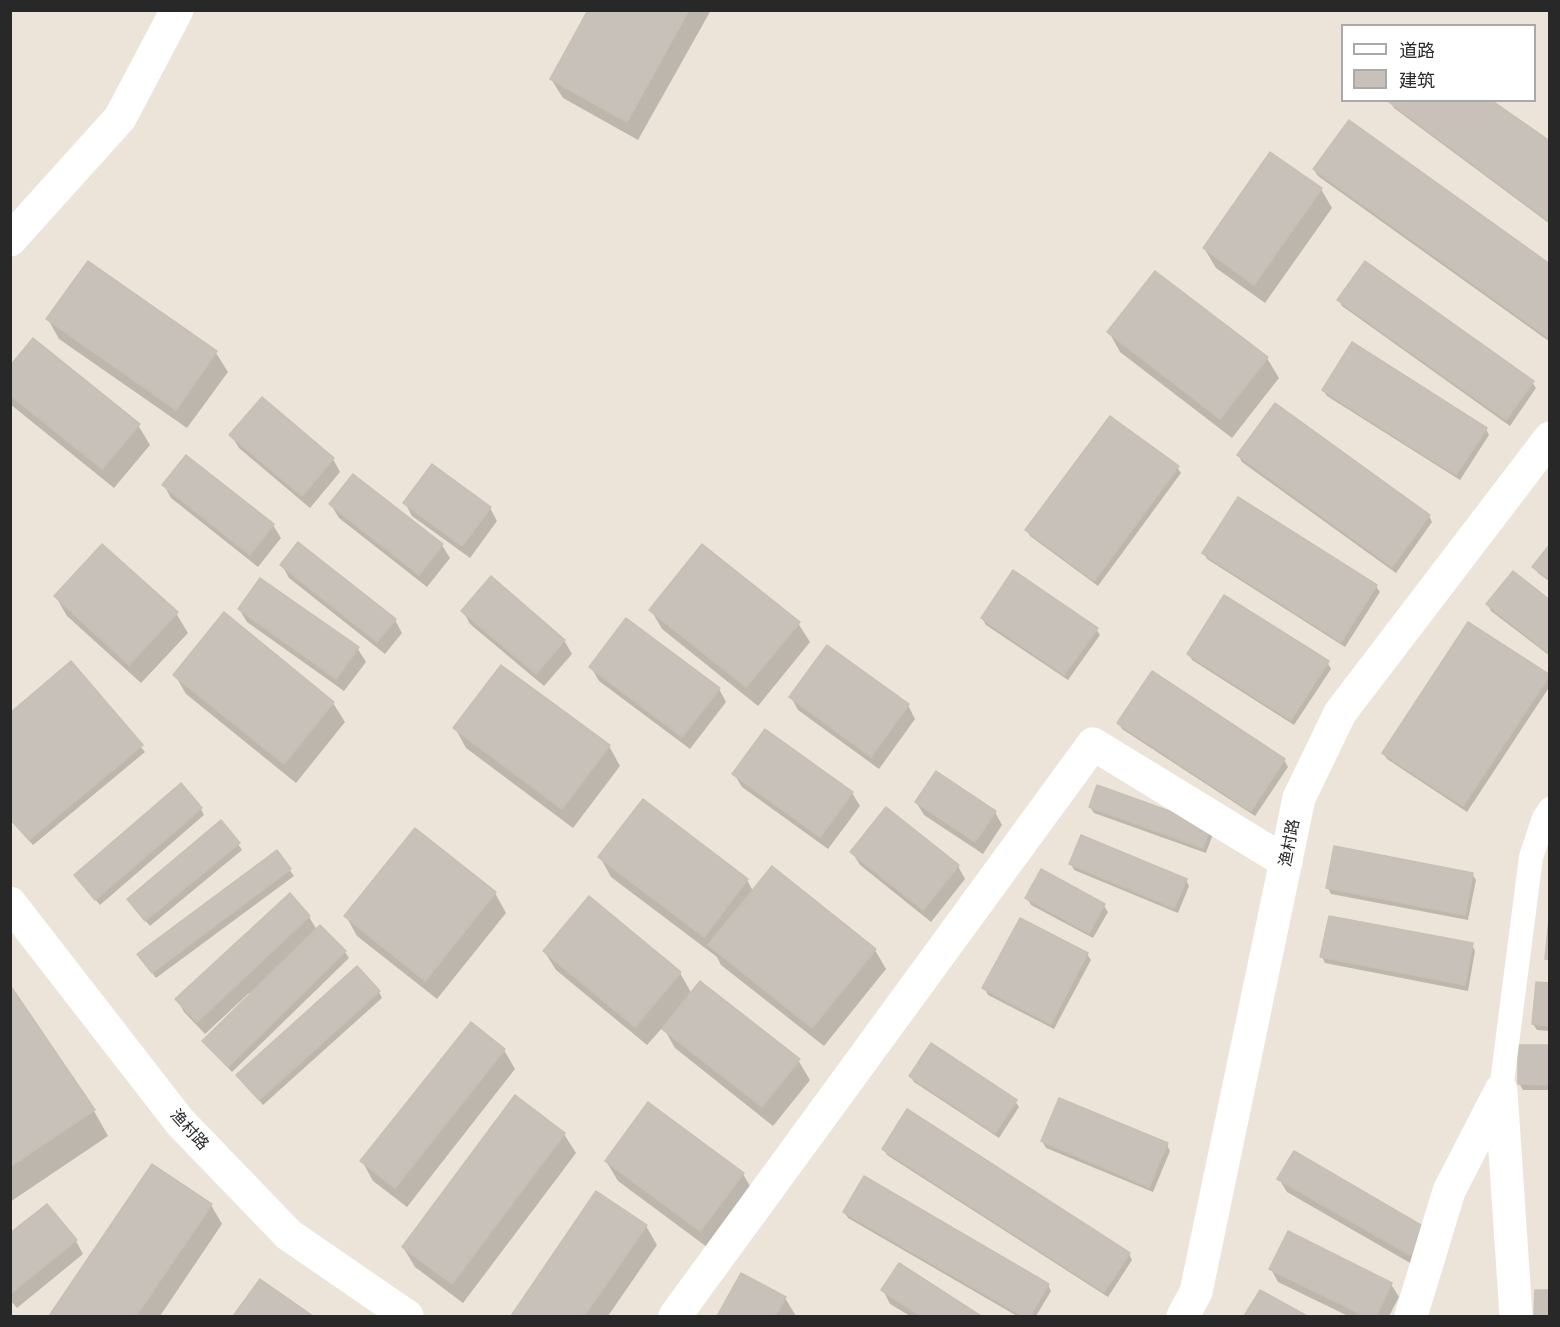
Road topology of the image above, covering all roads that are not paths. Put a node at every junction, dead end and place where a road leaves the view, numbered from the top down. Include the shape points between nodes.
1 (177, 10) edge
2 (10, 240) edge
3 (1550, 438) edge
4 (1550, 809) edge
5 (1286, 862) junction
6 (10, 903) edge
7 (1501, 1090) junction
8 (407, 1317) edge
9 (675, 1317) edge
10 (1183, 1317) edge
11 (1411, 1317) edge
12 (1516, 1317) edge

1 - 2 street via 120,118
3 - 5 street, 渔村路 via 1340,713 1299,798
4 - 7 lane via 1531,857
5 - 9 street via 1093,744
5 - 10 street, 渔村路 via 1196,1292
6 - 8 street, 渔村路 via 180,1122 273,1219 289,1235
7 - 11 street via 1449,1191
7 - 12 street

